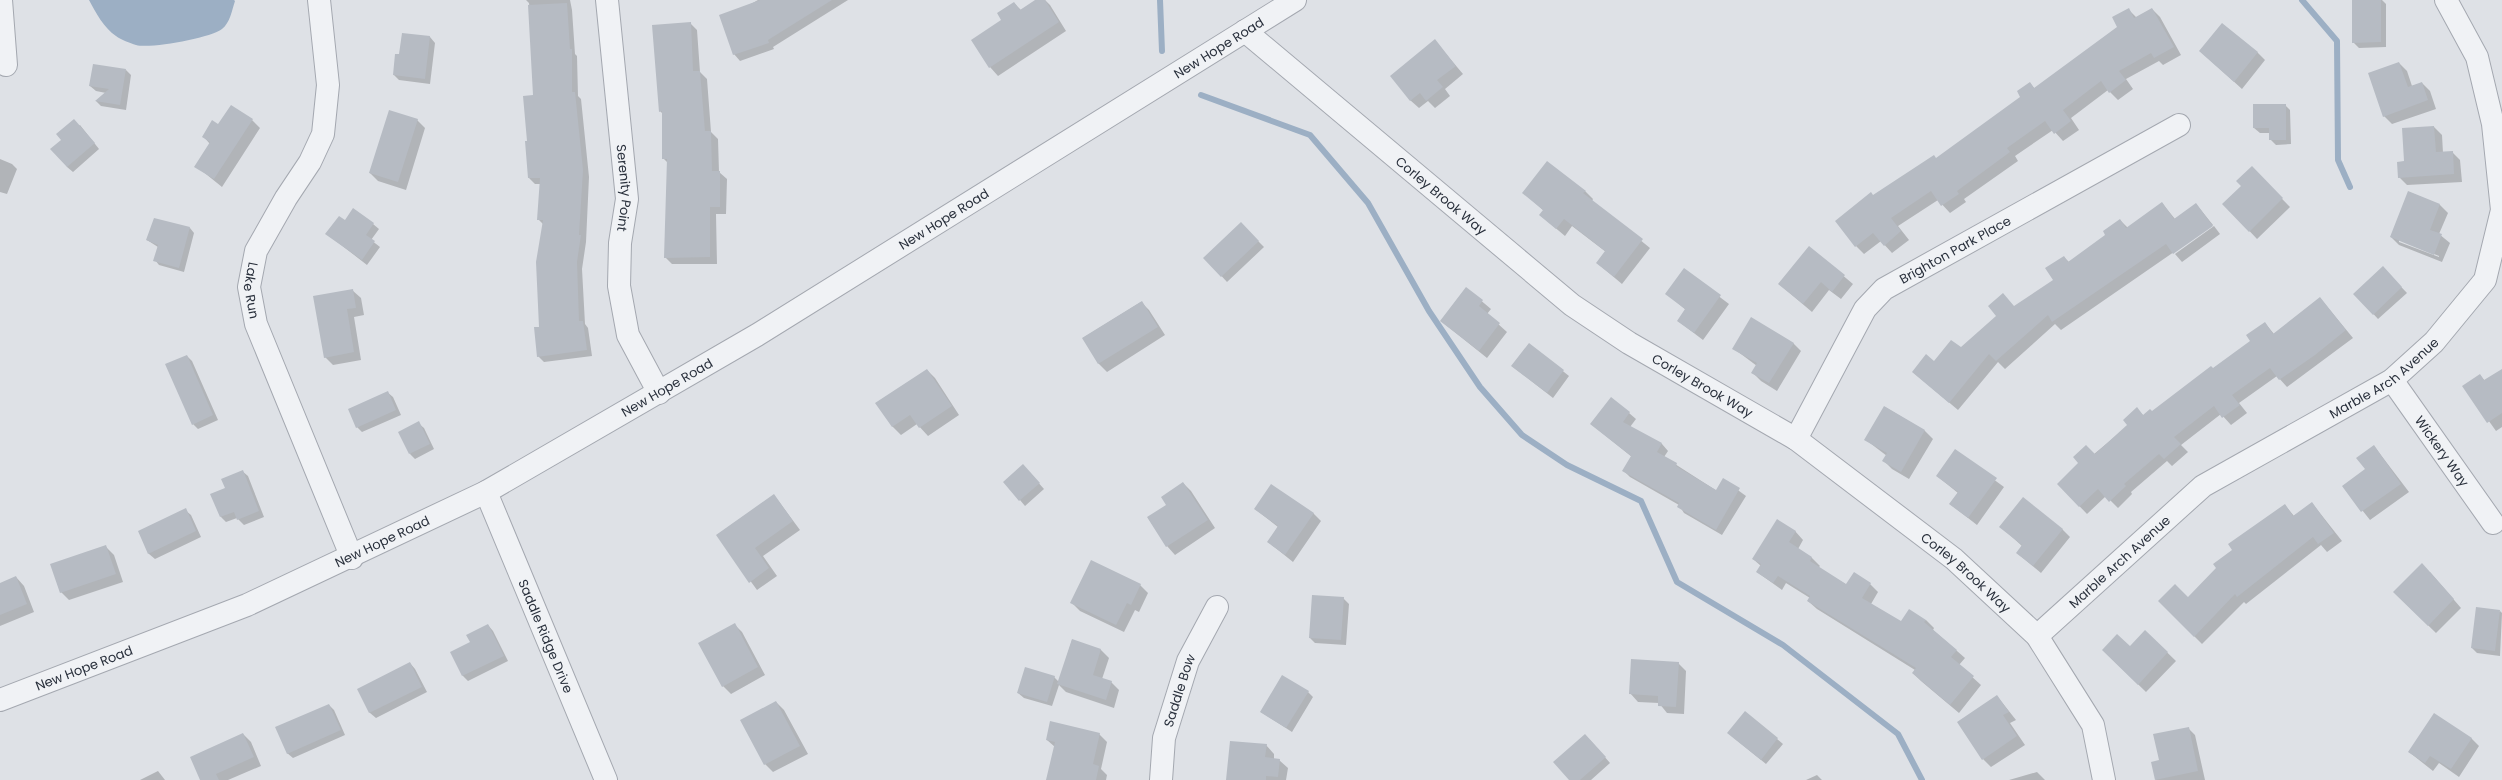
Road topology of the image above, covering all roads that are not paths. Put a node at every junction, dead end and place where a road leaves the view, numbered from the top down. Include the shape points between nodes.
1 (1, 0) edge
2 (320, 0) edge
3 (607, 0) edge
4 (1295, 0) edge
5 (2446, 0) edge
6 (1244, 31) junction
7 (6, 64) dead end
8 (2179, 125) dead end
9 (2392, 380) junction
10 (659, 393) junction
11 (1796, 439) junction
12 (486, 492) junction
13 (2493, 523) dead end
14 (352, 558) junction
15 (1217, 607) dead end
16 (2037, 636) junction
17 (0, 700) edge
18 (606, 780) edge
19 (1160, 780) edge
20 (2104, 780) edge

1 - 7 street
2 - 14 street, Lake Run via 328,85 323,134 310,162 256,251 249,287 256,324
3 - 10 street, Serenity Point via 627,199 620,243 619,286 628,335
4 - 6 street, New Hope Road
5 - 9 street, Marble Arch Avenue via 2477,57 2493,124 2502,210 2485,280 2434,342
6 - 10 street, New Hope Road via 986,194
6 - 11 street, Corley Brook Way via 1572,305 1629,343
8 - 11 street, Brighton Park Place via 1884,289 1865,309
9 - 13 street, Wickery Way
9 - 16 street, Marble Arch Avenue via 2203,486
10 - 12 street, New Hope Road
11 - 16 street, Corley Brook Way via 1954,558
12 - 14 street, New Hope Road
12 - 18 street, Saddle Ridge Drive
14 - 17 street, New Hope Road via 247,605
15 - 19 street, Saddle Bow via 1188,662 1164,738
16 - 20 street, Corley Brook Way via 2093,725

